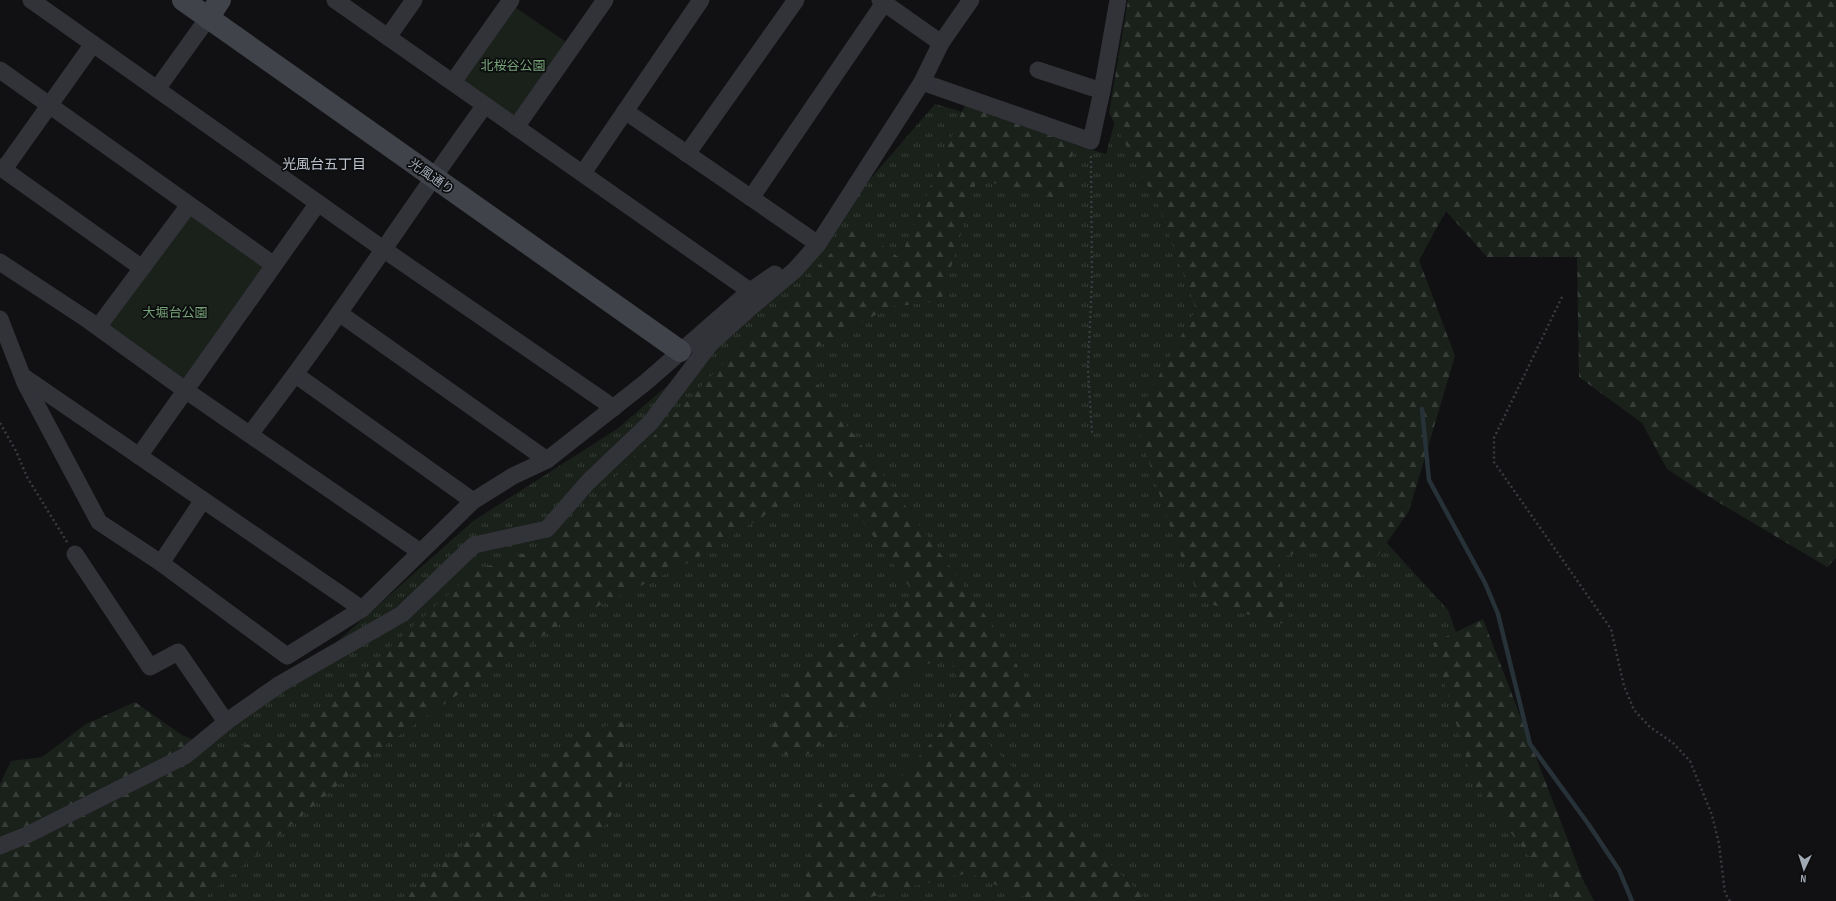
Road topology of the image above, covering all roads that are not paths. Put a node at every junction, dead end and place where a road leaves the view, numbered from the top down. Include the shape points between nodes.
1 (31, 0) edge
2 (183, 0) edge
3 (220, 0) edge
4 (335, 0) edge
5 (414, 0) edge
6 (511, 0) edge
7 (605, 0) edge
8 (701, 0) edge
9 (796, 0) edge
10 (971, 0) edge
11 (1118, 0) edge
12 (882, 1) edge
13 (208, 18) junction
14 (388, 37) junction
15 (940, 43) junction
16 (93, 44) junction
17 (0, 70) edge
18 (1038, 70) dead end
19 (453, 82) junction
20 (922, 82) junction
21 (157, 89) junction
22 (1102, 91) junction
23 (50, 105) junction
24 (485, 105) junction
25 (625, 111) junction
26 (516, 127) junction
27 (687, 154) junction
28 (2, 168) edge
29 (582, 173) junction
30 (433, 176) junction
31 (751, 198) junction
32 (318, 203) junction
33 (189, 205) junction
34 (818, 244) junction
35 (383, 249) junction
36 (0, 262) edge
37 (274, 265) junction
38 (142, 268) junction
39 (750, 291) junction
40 (339, 313) junction
41 (0, 319) edge
42 (98, 327) junction
43 (680, 351) junction
44 (296, 375) junction
45 (22, 376) junction
46 (185, 390) junction
47 (614, 408) junction
48 (250, 434) junction
49 (139, 456) junction
50 (547, 460) junction
51 (203, 500) junction
52 (473, 501) junction
53 (419, 551) junction
54 (75, 554) road end
55 (161, 564) junction
56 (362, 609) junction
57 (226, 722) junction
58 (0, 846) edge

1 - 16 street
2 - 13 street, 光風通り
3 - 13 street
4 - 14 street
5 - 14 street
6 - 19 street
7 - 26 street
8 - 25 street
9 - 27 street
10 - 15 street
11 - 22 street
12 - 15 street
12 - 31 street
13 - 21 street
13 - 30 street, 光風通り
14 - 19 street
15 - 20 street
16 - 21 street
16 - 23 street
17 - 23 street
18 - 22 street
19 - 24 street
20 - 22 street via 1091,141
20 - 34 street
21 - 32 street
23 - 28 street
23 - 33 street
24 - 26 street
24 - 30 street
25 - 27 street
25 - 29 street
26 - 29 street
27 - 31 street
28 - 38 street
29 - 39 street
30 - 35 street
30 - 43 street, 光風通り
31 - 34 street
32 - 35 street
32 - 37 street
33 - 37 street
33 - 38 street
34 - 39 street
34 - 57 street via 795,270 710,344 651,422 588,482 547,529 474,545 402,614 280,684
35 - 40 street
35 - 47 street
36 - 42 street
37 - 46 street
38 - 42 street
39 - 43 street
40 - 44 street
40 - 50 street
41 - 45 street
42 - 46 street
43 - 47 street
44 - 48 street
44 - 52 street
45 - 49 street
45 - 55 street via 99,522
46 - 48 street
46 - 49 street
47 - 50 street
48 - 53 street
49 - 51 street
50 - 52 street via 513,476
51 - 55 street
51 - 56 street
52 - 53 street
53 - 56 street
54 - 57 street via 150,667 178,652
55 - 56 street via 287,656
57 - 58 street via 185,756

